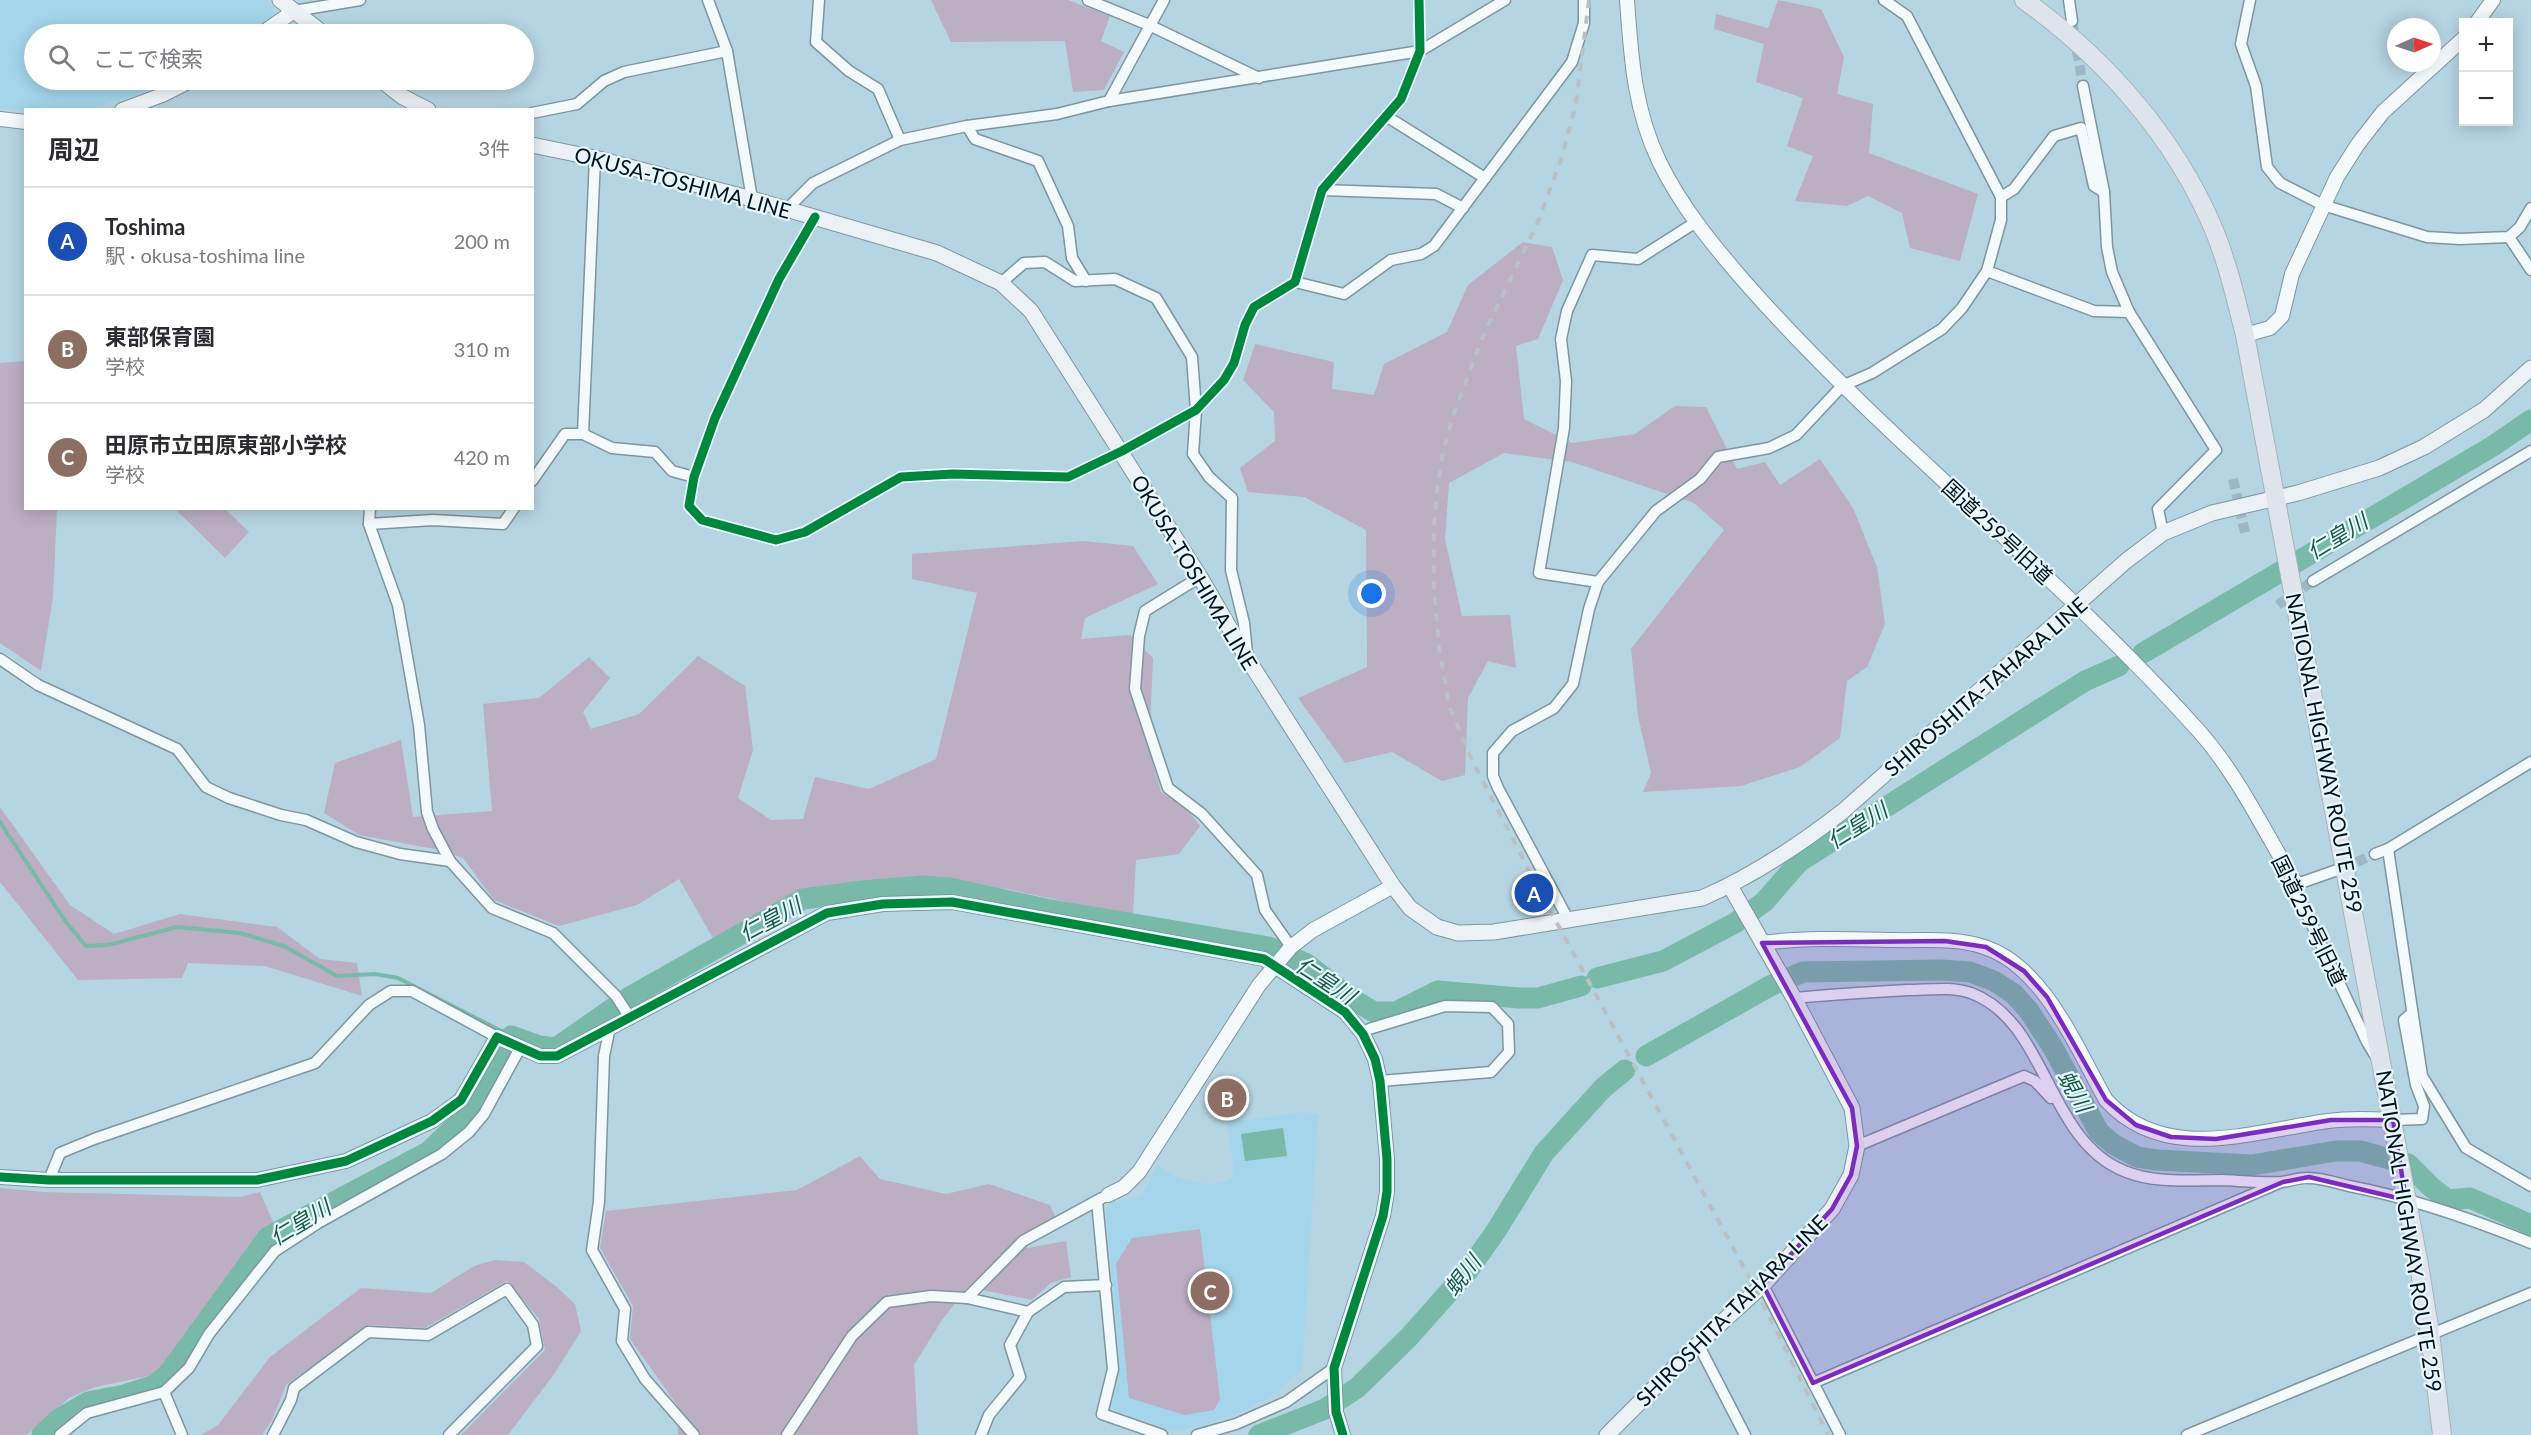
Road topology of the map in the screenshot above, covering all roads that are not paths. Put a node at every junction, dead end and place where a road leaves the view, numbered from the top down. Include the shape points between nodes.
1 (280, 0) edge
2 (360, 0) edge
3 (708, 0) edge
4 (819, 0) edge
5 (1088, 0) edge
6 (1164, 0) edge
7 (1419, 0) edge
8 (1505, 0) edge
9 (1584, 0) edge
10 (1627, 0) edge
11 (1884, 0) edge
12 (2024, 0) edge
13 (2069, 0) edge
14 (2250, 0) edge
15 (2493, 0) edge
16 (294, 11) junction
17 (2480, 18) edge
18 (2072, 21) tunnel mouth
19 (275, 24) edge
20 (311, 24) edge
21 (1149, 25) junction
22 (2459, 42) edge
23 (727, 51) junction
24 (1420, 51) junction
25 (1259, 78) junction
26 (2083, 86) tunnel mouth
27 (172, 90) edge
28 (391, 90) edge
29 (1109, 100) junction
30 (403, 103) edge
31 (127, 108) edge
32 (421, 108) edge
33 (534, 113) edge
34 (1386, 116) junction
35 (0, 119) edge
36 (24, 122) edge
37 (967, 126) junction
38 (900, 140) junction
39 (534, 144) edge
40 (595, 158) junction
41 (1485, 178) junction
42 (1322, 190) junction
43 (2104, 192) junction
44 (2001, 197) junction
45 (752, 199) junction
46 (2323, 205) junction
47 (1463, 208) junction
48 (2531, 208) edge
49 (787, 209) junction
50 (815, 217) junction
51 (1696, 222) junction
52 (2509, 237) junction
53 (2531, 270) edge
54 (1987, 271) junction
55 (1086, 281) junction
56 (1295, 282) junction
57 (1001, 283) junction
58 (2129, 312) junction
59 (2245, 335) junction
60 (2531, 368) edge
61 (1842, 386) junction
62 (1196, 410) junction
63 (583, 434) junction
64 (1122, 451) junction
65 (2531, 451) edge
66 (694, 477) junction
67 (534, 478) edge
68 (2275, 499) junction
69 (370, 510) edge
70 (513, 510) edge
71 (369, 524) junction
72 (2163, 533) junction
73 (1200, 577) junction
74 (2313, 581) tunnel mouth
75 (1599, 582) junction
76 (2075, 605) junction
77 (1247, 658) junction
78 (0, 659) edge
79 (2531, 762) edge
80 (2388, 849) junction
81 (2375, 854) tunnel mouth
82 (450, 861) junction
83 (2343, 868) tunnel mouth
84 (2295, 882) junction
85 (1393, 886) junction
86 (1730, 886) junction
87 (1569, 921) junction
88 (1762, 943) junction
89 (1292, 947) junction
90 (1275, 966) junction
91 (1794, 998) junction
92 (2412, 1013) junction
93 (629, 1016) junction
94 (610, 1027) junction
95 (1363, 1034) junction
96 (497, 1037) junction
97 (520, 1048) junction
98 (2384, 1068) junction
99 (1380, 1081) junction
100 (2062, 1110) junction
101 (2393, 1120) junction
102 (1857, 1146) junction
103 (0, 1177) edge
104 (49, 1180) junction
105 (2283, 1182) junction
106 (2531, 1186) edge
107 (2405, 1196) junction
108 (1102, 1198) junction
109 (2531, 1243) edge
110 (1106, 1285) junction
111 (1763, 1285) junction
112 (2531, 1293) edge
113 (967, 1298) junction
114 (1028, 1312) junction
115 (2430, 1333) junction
116 (1698, 1344) junction
117 (1334, 1368) junction
118 (1813, 1383) junction
119 (164, 1392) junction
120 (60, 1435) edge
121 (182, 1435) edge
122 (273, 1435) edge
123 (449, 1435) edge
124 (694, 1435) edge
125 (787, 1435) edge
126 (981, 1435) edge
127 (1162, 1435) edge
128 (1197, 1435) edge
129 (1342, 1435) edge
130 (1607, 1435) edge
131 (1745, 1435) edge
132 (1840, 1435) edge
133 (2187, 1435) edge
134 (2442, 1435) edge

1 - 16 main road
2 - 16 street
3 - 23 street
4 - 38 street via 816,42 849,71 878,89
5 - 21 street
6 - 21 street
7 - 24 street
8 - 24 street
9 - 41 street via 1584,23 1572,62
10 - 51 street, 国道259号旧道 via 1632,73 1644,125 1659,160
11 - 44 street via 1907,16
12 - 59 highway, NATIONAL HIGHWAY ROUTE 259 via 2091,55 2138,106 2180,164 2214,230
13 - 18 street
14 - 46 street via 2241,44 2256,86 2267,167 2280,183
15 - 17 street
16 - 19 street
16 - 20 main road
21 - 25 street
21 - 29 street
22 - 46 street via 2383,112 2358,144
23 - 33 street via 624,72 604,81 577,104
23 - 45 street
24 - 25 street
24 - 34 street via 1401,99
25 - 29 street
26 - 43 street
27 - 31 street
28 - 30 main road
29 - 37 street via 1057,114
30 - 32 main road
34 - 41 street
34 - 42 street
35 - 36 street
37 - 38 street
37 - 55 street via 975,139 1038,161 1068,225 1072,258
38 - 49 street via 813,183
39 - 40 main road, OKUSA-TOSHIMA LINE
40 - 45 main road, OKUSA-TOSHIMA LINE
40 - 63 street
41 - 47 street
42 - 47 street via 1436,195
42 - 56 street
43 - 44 street via 2094,186 2081,128 2054,136 2014,189
43 - 58 street via 2108,256
44 - 54 street via 2001,220
45 - 49 main road, OKUSA-TOSHIMA LINE
46 - 52 street via 2427,237
46 - 59 street via 2292,274 2282,316 2270,328
47 - 56 street via 1434,246 1421,254 1391,260 1344,294
48 - 52 street
49 - 50 main road, OKUSA-TOSHIMA LINE
50 - 57 main road, OKUSA-TOSHIMA LINE via 937,253
50 - 66 street via 779,279 715,418
51 - 61 street, 国道259号旧道 via 1792,336
51 - 75 street via 1638,259 1592,255 1567,311 1561,339 1566,381 1564,428 1539,573
52 - 53 street
54 - 58 street via 2094,311
54 - 61 street via 1942,329 1872,373
55 - 57 street via 1075,281 1045,262 1024,263
55 - 62 street via 1115,279 1156,298 1192,357
56 - 62 street via 1254,307 1234,363
57 - 64 main road, OKUSA-TOSHIMA LINE via 1031,311
58 - 72 street via 2216,450 2158,509
59 - 68 highway, NATIONAL HIGHWAY ROUTE 259
60 - 68 main road, SHIROSHITA-TAHARA LINE via 2484,410 2424,447 2379,468
61 - 75 street via 1796,435 1769,448 1718,457 1700,479 1656,511
61 - 76 street, 国道259号旧道
62 - 64 street
62 - 77 street via 1193,454 1209,477 1232,498 1231,570 1244,623
63 - 66 street via 612,448 656,452 672,471
63 - 67 street via 565,434
64 - 66 street via 1068,477 901,477 805,532 776,540 702,520 689,506
64 - 73 main road, OKUSA-TOSHIMA LINE
65 - 74 street
68 - 72 main road, SHIROSHITA-TAHARA LINE via 2212,513
68 - 98 highway, NATIONAL HIGHWAY ROUTE 259
69 - 71 street
70 - 71 street via 503,524 433,520
71 - 82 street via 398,605 419,725 427,812
72 - 76 main road, SHIROSHITA-TAHARA LINE
73 - 77 main road, OKUSA-TOSHIMA LINE
73 - 89 street via 1145,611 1139,636 1136,689 1168,788 1202,814 1257,875 1265,910
75 - 87 street via 1589,609 1573,684 1554,708 1512,731 1493,753 1497,788
76 - 84 street, 国道259号旧道 via 2199,731 2225,765
76 - 86 main road, SHIROSHITA-TAHARA LINE via 1842,812 1798,845
77 - 85 main road, OKUSA-TOSHIMA LINE
78 - 82 street via 38,685 177,748 206,787 229,798 306,820 356,842 400,854
79 - 80 street
80 - 81 street
80 - 92 street
82 - 93 street via 492,908 553,933 616,996
83 - 84 street
84 - 98 street, 国道259号旧道 via 2367,1042
85 - 87 main road, OKUSA-TOSHIMA LINE via 1410,908 1437,927 1458,933
85 - 89 street via 1313,930
86 - 87 main road, OKUSA-TOSHIMA LINE via 1702,898
86 - 88 main road, SHIROSHITA-TAHARA LINE
88 - 91 main road, SHIROSHITA-TAHARA LINE
88 - 101 street via 1968,942 2007,957 2047,997 2106,1100 2119,1114 2157,1134 2216,1139 2331,1120
89 - 90 street
90 - 93 street via 1264,959 952,902 883,904 827,913
90 - 95 street via 1345,1012
90 - 108 street via 1138,1172 1124,1187
91 - 100 street via 1948,989 1970,993 1992,1004 2010,1021
91 - 102 main road, SHIROSHITA-TAHARA LINE via 1852,1108
92 - 101 street via 2404,1020 2416,1085 2424,1106 2422,1119
92 - 106 street via 2422,1076 2466,1148
93 - 94 street
94 - 97 street via 557,1056 540,1056
94 - 124 street via 604,1056 599,1202 592,1250 625,1309 622,1341 645,1379
95 - 99 street
95 - 99 street via 1445,1006 1492,1007 1508,1024 1509,1052 1491,1072
96 - 97 street
96 - 104 street via 461,1100 432,1121 346,1161 258,1180
96 - 104 street via 412,991 391,991 369,1005 315,1063 60,1153
97 - 119 street via 484,1114 469,1132 442,1154 275,1251 210,1334 189,1368
98 - 101 highway, NATIONAL HIGHWAY ROUTE 259
99 - 117 street via 1388,1159 1387,1192 1383,1216
100 - 102 street via 2035,1081 2024,1076
100 - 105 street via 2096,1155 2124,1171 2154,1179
101 - 107 highway, NATIONAL HIGHWAY ROUTE 259
102 - 111 main road, SHIROSHITA-TAHARA LINE via 1851,1175 1832,1209
103 - 104 street
105 - 107 street via 2309,1178
105 - 118 street
107 - 109 street
107 - 115 highway, NATIONAL HIGHWAY ROUTE 259
108 - 110 street
108 - 113 street via 1023,1241
110 - 114 street via 1064,1287
110 - 127 street via 1113,1369 1102,1414
111 - 116 main road, SHIROSHITA-TAHARA LINE
111 - 118 street
112 - 115 street
113 - 114 street
113 - 125 street via 931,1296 887,1302 852,1336
114 - 126 street via 1010,1345 1020,1377 989,1415
115 - 133 street
115 - 134 highway, NATIONAL HIGHWAY ROUTE 259
116 - 130 main road, SHIROSHITA-TAHARA LINE
116 - 131 street
117 - 128 street via 1286,1402 1236,1424
117 - 129 street via 1335,1412
118 - 132 street
119 - 120 street via 87,1413
119 - 121 street
122 - 123 street via 294,1388 368,1332 428,1335 507,1289 533,1325 537,1346

